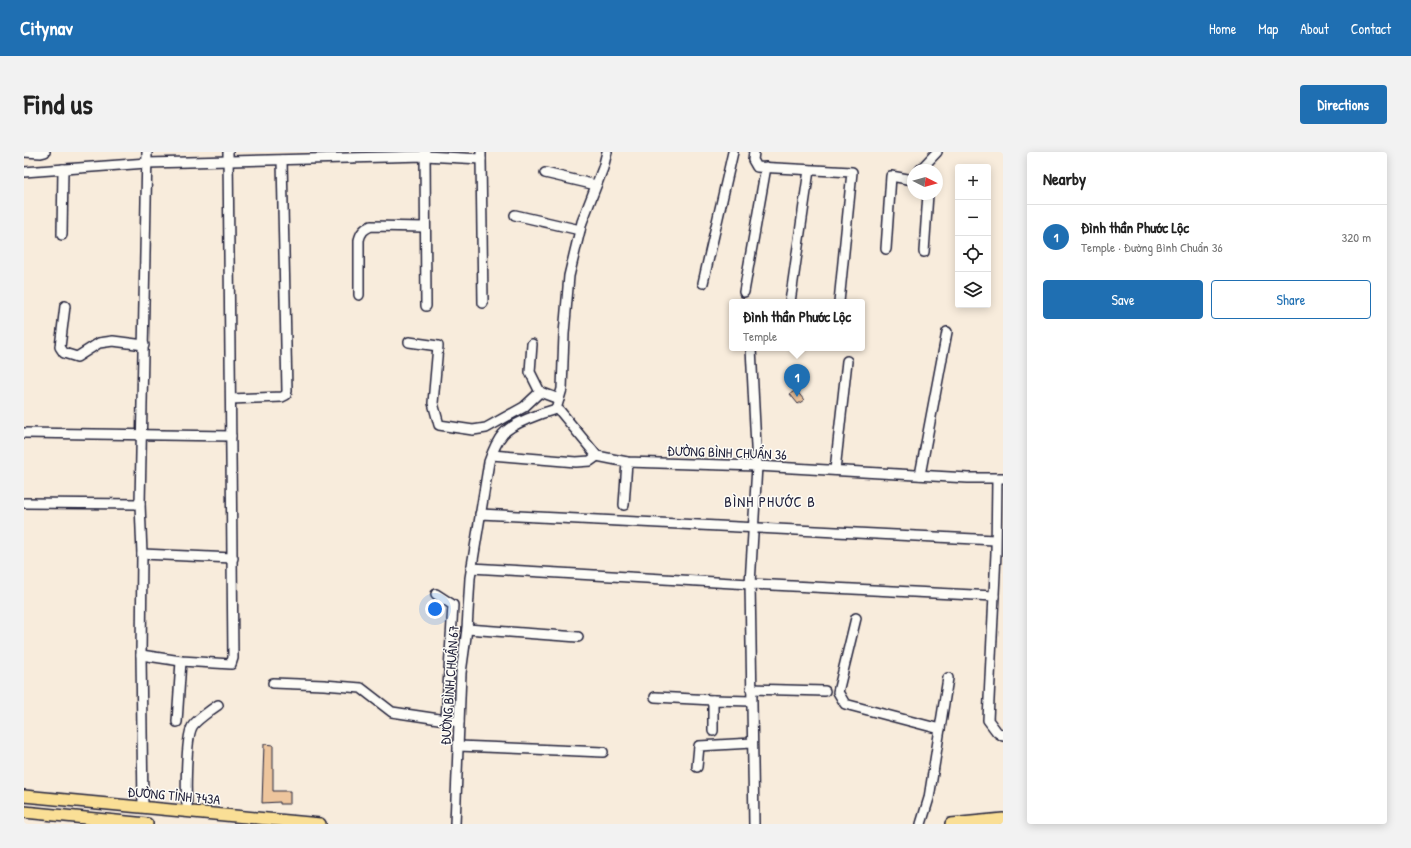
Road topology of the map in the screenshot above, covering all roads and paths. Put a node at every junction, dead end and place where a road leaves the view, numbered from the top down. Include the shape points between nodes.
1 (24, 152) edge
2 (45, 152) edge
3 (147, 152) edge
4 (607, 152) edge
5 (732, 152) edge
6 (754, 152) edge
7 (937, 152) edge
8 (425, 154) edge
9 (369, 155) edge
10 (228, 156) edge
11 (298, 156) edge
12 (481, 156) edge
13 (282, 160) junction
14 (147, 163) junction
15 (926, 164) edge
16 (766, 167) junction
17 (63, 169) junction
18 (810, 170) junction
19 (24, 172) edge
20 (545, 173) dead end
21 (907, 178) edge
22 (596, 185) junction
23 (928, 200) edge
24 (515, 216) dead end
25 (425, 227) junction
26 (580, 230) junction
27 (62, 235) dead end
28 (886, 249) dead end
29 (924, 252) dead end
30 (703, 283) dead end
31 (744, 292) dead end
32 (359, 295) dead end
33 (790, 299) edge
34 (839, 299) edge
35 (483, 304) dead end
36 (65, 306) dead end
37 (426, 306) dead end
38 (947, 332) dead end
39 (409, 342) dead end
40 (532, 344) dead end
41 (144, 345) junction
42 (750, 351) edge
43 (847, 361) dead end
44 (540, 392) junction
45 (231, 399) junction
46 (559, 399) junction
47 (556, 409) junction
48 (24, 433) edge
49 (142, 436) junction
50 (231, 436) junction
51 (492, 455) junction
52 (596, 456) junction
53 (627, 462) junction
54 (757, 466) junction
55 (835, 470) junction
56 (920, 475) junction
57 (1000, 478) edge
58 (24, 503) edge
59 (140, 504) junction
60 (624, 505) dead end
61 (480, 514) junction
62 (753, 528) junction
63 (995, 540) junction
64 (142, 554) junction
65 (233, 558) junction
66 (472, 568) junction
67 (750, 584) junction
68 (436, 594) dead end
69 (994, 596) junction
70 (856, 618) dead end
71 (466, 629) junction
72 (578, 637) dead end
73 (142, 656) junction
74 (181, 662) junction
75 (948, 678) dead end
76 (273, 683) dead end
77 (751, 689) junction
78 (825, 691) dead end
79 (655, 697) dead end
80 (714, 700) junction
81 (751, 701) junction
82 (218, 705) dead end
83 (446, 720) junction
84 (176, 722) dead end
85 (459, 722) junction
86 (940, 729) junction
87 (713, 731) dead end
88 (1003, 736) edge
89 (752, 743) junction
90 (458, 746) junction
91 (603, 752) dead end
92 (697, 767) dead end
93 (24, 796) edge
94 (143, 807) junction
95 (24, 812) edge
96 (188, 812) junction
97 (1003, 818) edge
98 (125, 823) edge
99 (147, 824) edge
100 (320, 824) edge
101 (455, 824) edge
102 (754, 824) edge
103 (921, 824) edge
104 (951, 824) edge

1 - 2 street
3 - 14 street
4 - 22 street
5 - 30 street
6 - 16 street via 753,160 757,167
7 - 15 street
8 - 9 street
8 - 12 street
8 - 25 street
9 - 11 street
10 - 13 street
10 - 14 street
10 - 45 street
11 - 13 street
12 - 35 street
13 - 45 street via 287,391 282,397
14 - 17 street
14 - 41 street
16 - 18 street
16 - 31 street
17 - 19 street
17 - 27 street
18 - 33 street
18 - 34 street via 852,172
20 - 22 street
21 - 28 street via 891,176
22 - 26 street
23 - 29 street
24 - 26 street
25 - 32 street via 371,226 364,229 359,240
25 - 37 street
26 - 46 street via 569,276 562,389
36 - 41 street via 60,347 64,353 77,357 99,343 113,341
38 - 56 street
39 - 44 street via 438,346 434,403 439,425 473,430 486,428 524,407
40 - 44 street via 530,372
41 - 49 street
42 - 54 street
43 - 55 street
44 - 46 street
45 - 50 street
46 - 47 street
47 - 51 street via 524,421 504,433
47 - 52 street
48 - 49 street
49 - 50 street
49 - 59 street
50 - 65 street
51 - 52 street via 576,462 590,461
51 - 61 street, ĐƯỜNG BÌNH CHUẨN 67
52 - 53 street, ĐƯỜNG BÌNH CHUẨN 36
53 - 54 street, ĐƯỜNG BÌNH CHUẨN 36
53 - 60 street
54 - 55 street, ĐƯỜNG BÌNH CHUẨN 36
54 - 62 street
55 - 56 street, ĐƯỜNG BÌNH CHUẨN 36
56 - 57 street, ĐƯỜNG BÌNH CHUẨN 36
57 - 63 street
58 - 59 street
59 - 64 street
61 - 62 street
61 - 66 street, ĐƯỜNG BÌNH CHUẨN 67
62 - 63 street
62 - 67 street
63 - 69 street
64 - 65 street
64 - 73 street
65 - 74 street via 231,664
66 - 67 street
66 - 71 street, ĐƯỜNG BÌNH CHUẨN 67
67 - 69 street
67 - 77 street
68 - 83 street via 453,605
69 - 88 street via 988,720
70 - 86 street via 838,692 844,704
71 - 72 street
71 - 85 street, ĐƯỜNG BÌNH CHUẨN 67
73 - 74 street
73 - 94 street
74 - 84 street
75 - 86 street
76 - 83 street via 361,688 392,712
77 - 78 street
77 - 81 street
79 - 80 street
80 - 81 street
80 - 87 street
81 - 89 street
82 - 96 street via 192,726 188,738
83 - 85 street
85 - 90 street, ĐƯỜNG BÌNH CHUẨN 67
86 - 103 street via 929,798
89 - 92 street via 699,746
89 - 102 street
90 - 91 street
90 - 101 street, ĐƯỜNG BÌNH CHUẨN 67
93 - 94 main road, ĐƯỜNG TỈNH 743A
94 - 96 main road, ĐƯỜNG TỈNH 743A
95 - 98 main road
96 - 100 main road, ĐƯỜNG TỈNH 743A
97 - 104 main road
98 - 99 main road

